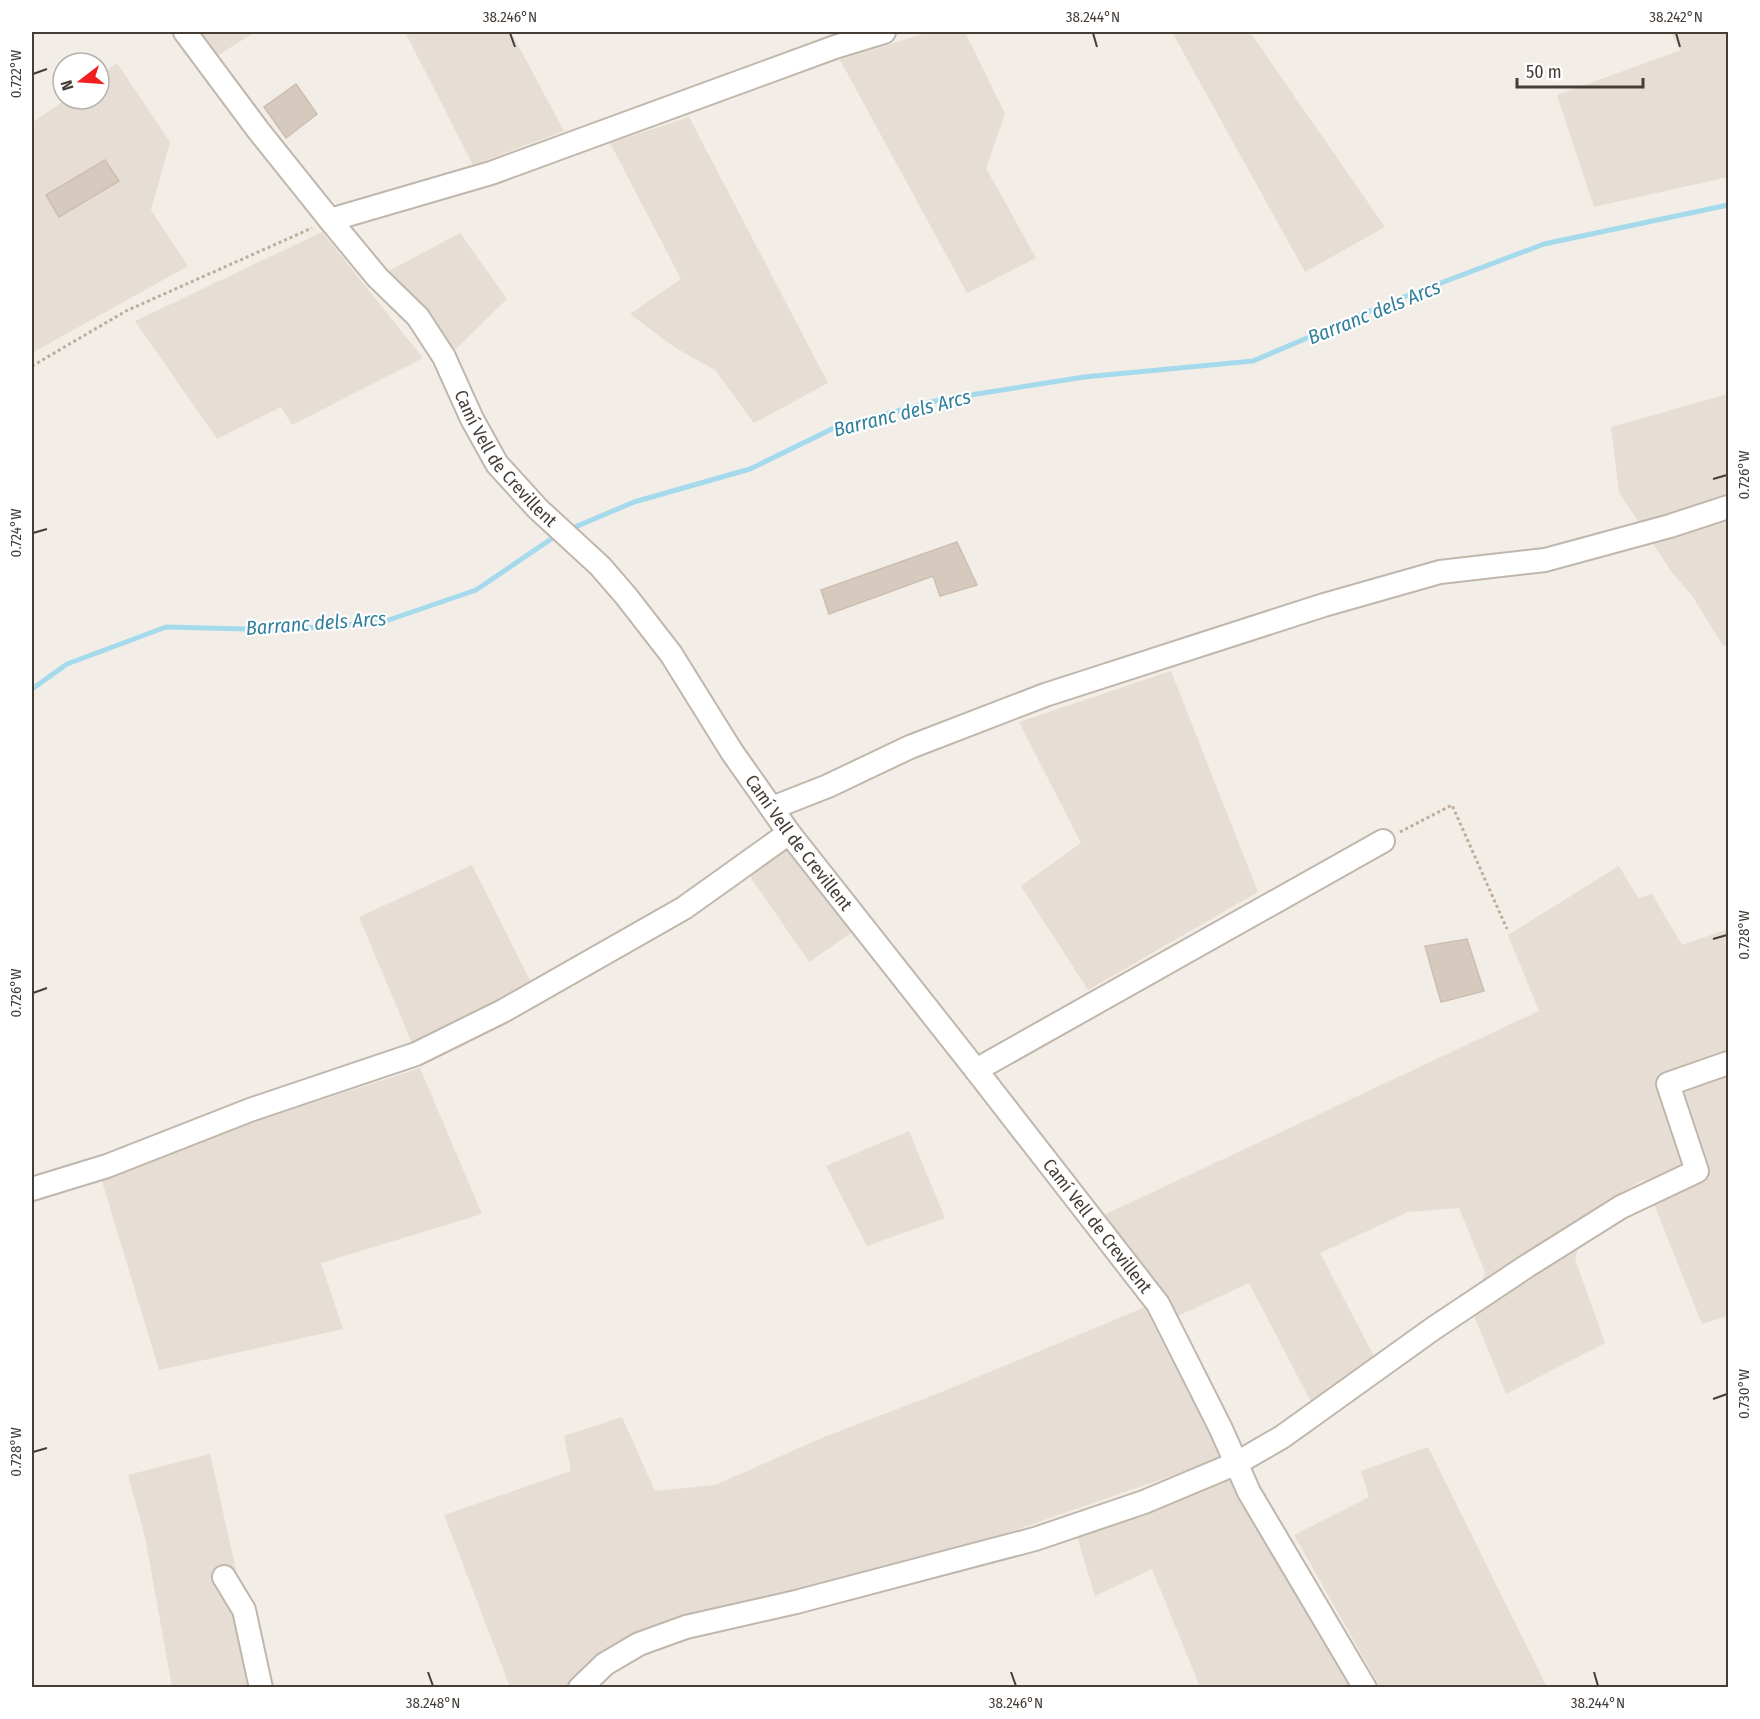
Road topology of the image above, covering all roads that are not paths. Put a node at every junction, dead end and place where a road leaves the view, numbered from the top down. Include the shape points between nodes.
1 (185, 32) edge
2 (884, 32) edge
3 (330, 220) junction
4 (1728, 507) edge
5 (772, 808) junction
6 (789, 833) junction
7 (1383, 841) road end
8 (1728, 1063) edge
9 (976, 1070) junction
10 (32, 1189) edge
11 (1237, 1463) junction
12 (224, 1577) dead end
13 (261, 1688) edge
14 (580, 1688) edge
15 (1365, 1688) edge

1 - 3 street, Camí Vell de Crevillent
2 - 3 street via 491,174
3 - 5 street, Camí Vell de Crevillent via 377,277 418,317 444,357 497,464 626,596 671,654
4 - 5 street via 1545,560 1440,572 1324,605 1045,696 910,747
5 - 6 street, Camí Vell de Crevillent
6 - 9 street, Camí Vell de Crevillent
6 - 10 street via 684,908 503,1011 416,1054 250,1110 107,1166
7 - 9 street
8 - 11 street via 1668,1084 1697,1171 1621,1208 1527,1266 1282,1437
9 - 11 street, Camí Vell de Crevillent via 1158,1304
11 - 14 street via 1144,1502 1035,1539 686,1627 639,1644 605,1664
11 - 15 street, Camí Vell de Crevillent via 1249,1492
12 - 13 street via 244,1610

